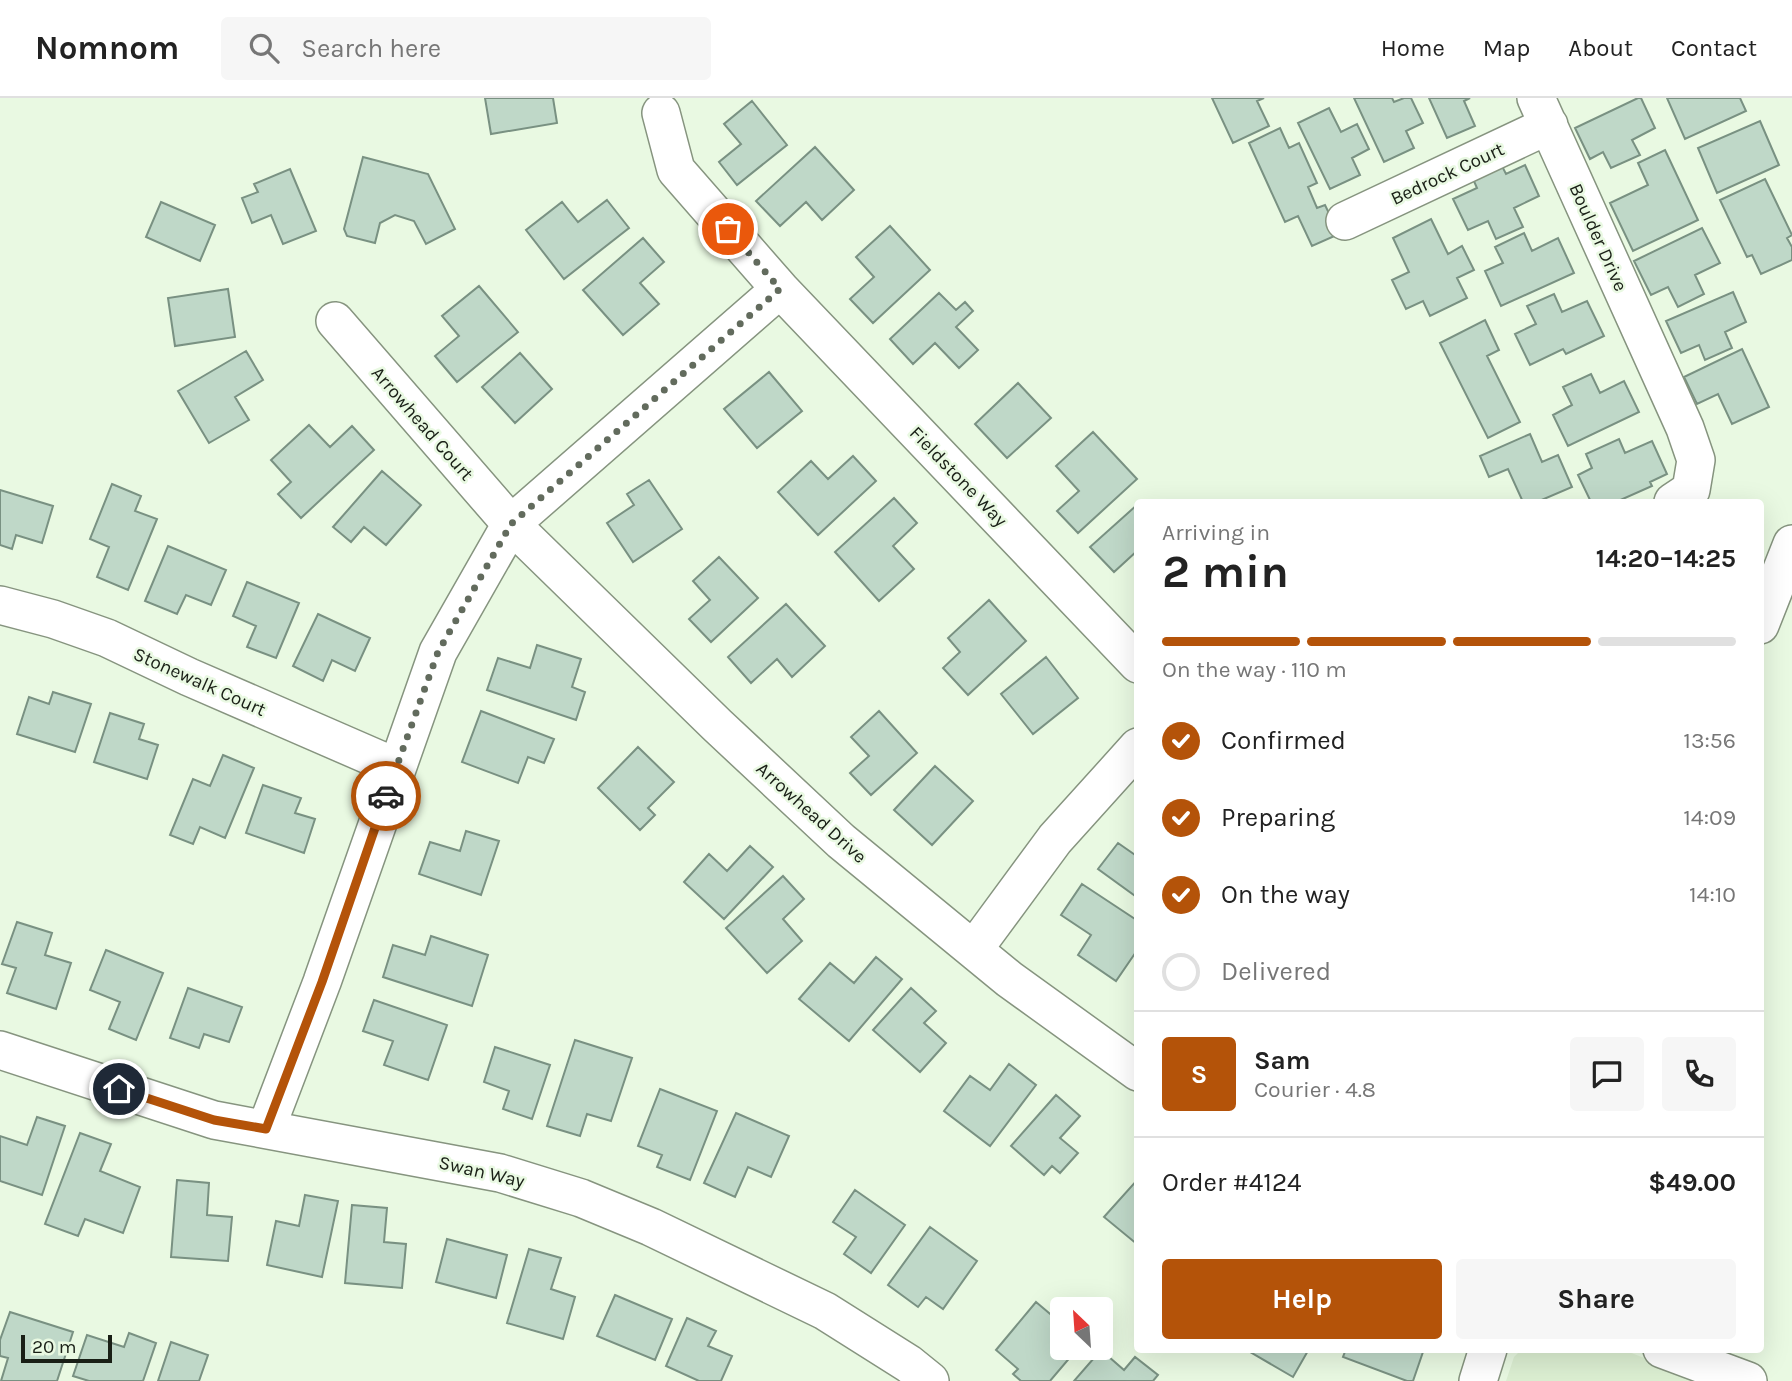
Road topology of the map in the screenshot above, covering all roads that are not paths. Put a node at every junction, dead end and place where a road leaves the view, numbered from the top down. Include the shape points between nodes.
1 (1543, 112) edge
2 (661, 113) dead end
3 (1345, 221) dead end
4 (780, 289) junction
5 (335, 321) dead end
6 (1688, 498) edge
7 (511, 524) junction
8 (1792, 544) edge
9 (0, 605) edge
10 (1773, 618) edge
11 (1134, 660) edge
12 (1134, 751) edge
13 (396, 767) junction
14 (974, 949) junction
15 (0, 1050) edge
16 (1134, 1069) edge
17 (266, 1129) junction
18 (1487, 1353) edge
19 (1673, 1353) edge
20 (930, 1381) edge
21 (1478, 1381) edge
22 (1748, 1381) edge

1 - 3 street, Bedrock Court
1 - 6 street, Boulder Drive via 1685,428 1696,460
2 - 4 street, Fieldstone Way via 676,170
4 - 7 street
4 - 11 street, Fieldstone Way
5 - 7 street, Arrowhead Court
7 - 13 street via 438,652
7 - 14 street, Arrowhead Drive via 831,832
8 - 10 street
9 - 13 street, Stonewalk Court via 107,638
12 - 14 street via 1055,839
13 - 17 street
14 - 16 street, Arrowhead Drive
15 - 17 street, Swan Way via 214,1120
17 - 20 street, Swan Way via 500,1173 581,1198 825,1311
18 - 21 street
19 - 22 street

